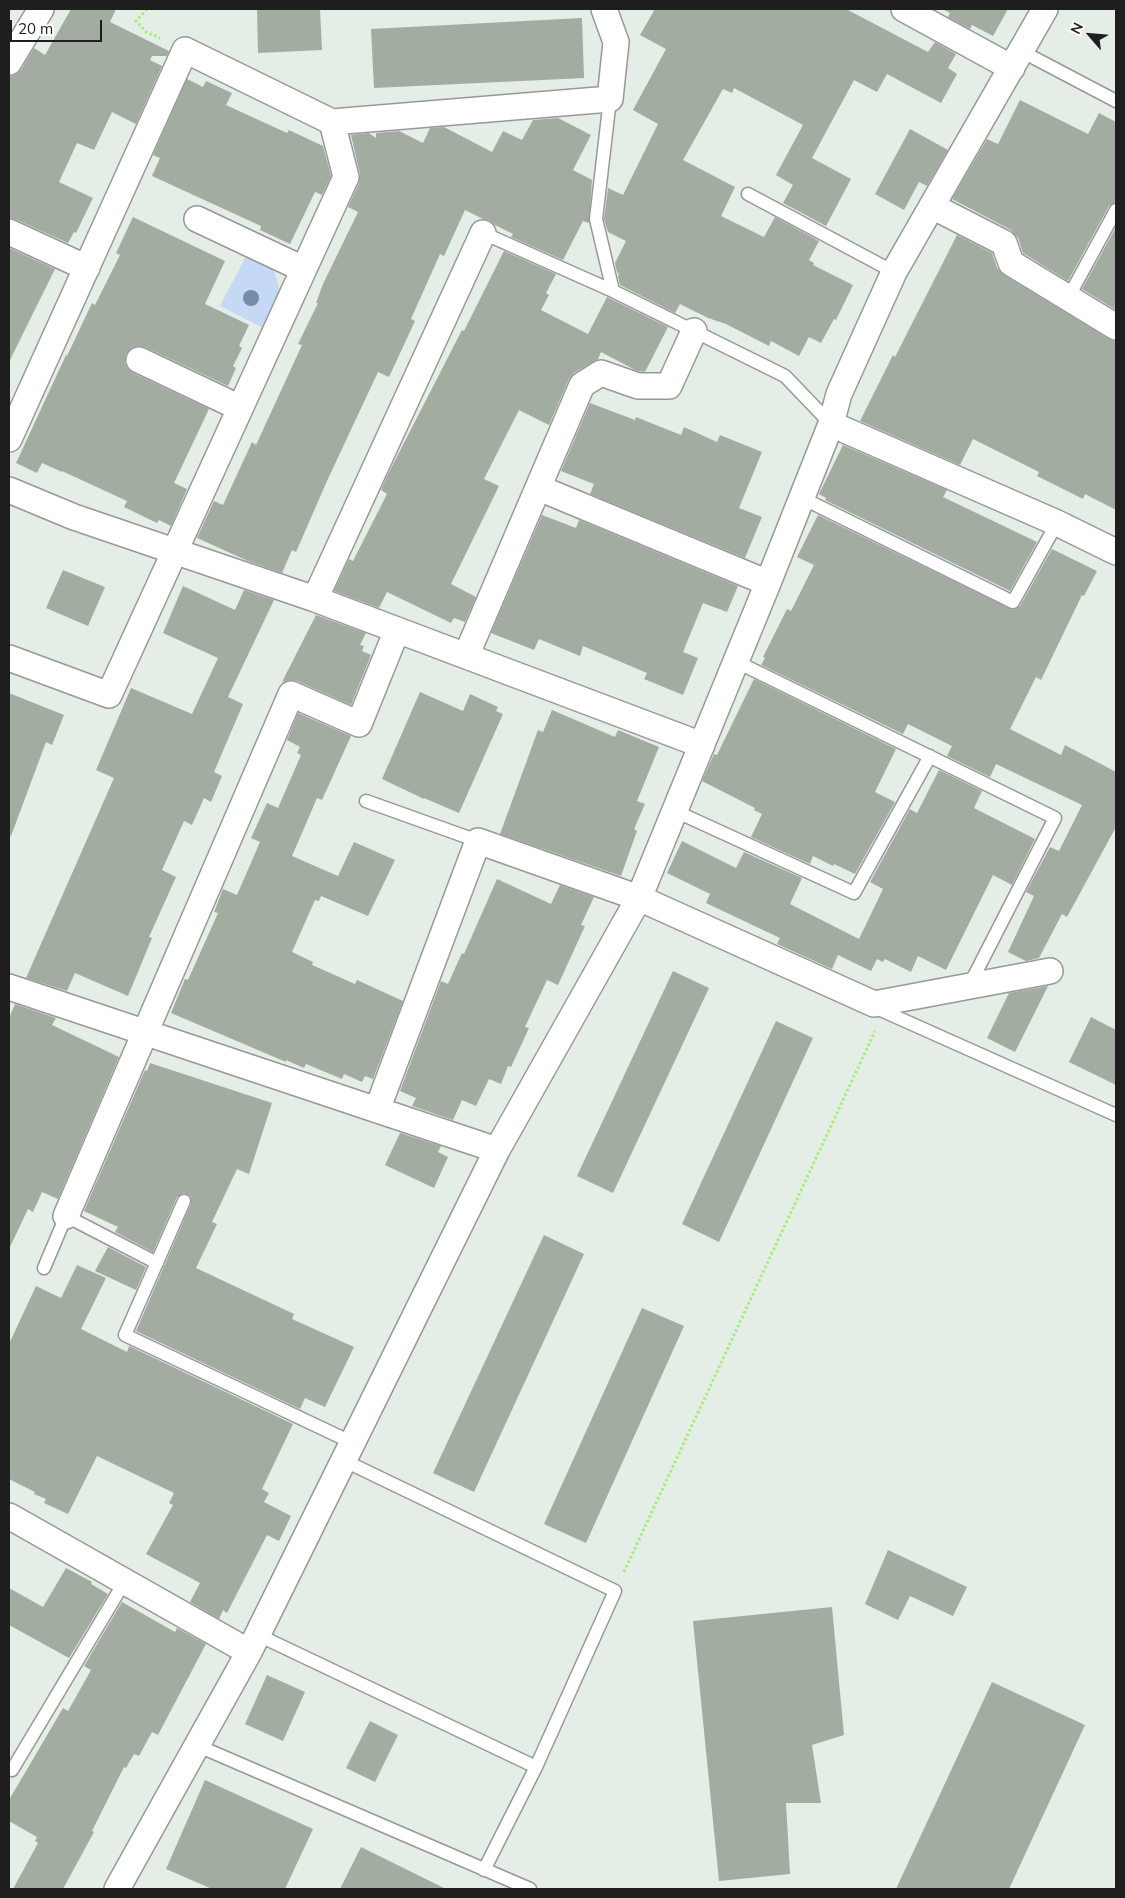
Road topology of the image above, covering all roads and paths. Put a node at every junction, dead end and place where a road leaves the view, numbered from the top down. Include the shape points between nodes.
1 (41, 9) edge
2 (147, 9) edge
3 (604, 9) edge
4 (904, 9) edge
5 (1045, 9) edge
6 (185, 50) junction
7 (1016, 59) junction
8 (9, 62) edge
9 (610, 99) junction
10 (1116, 101) edge
11 (332, 122) junction
12 (748, 194) dead end
13 (932, 206) junction
14 (1116, 210) edge
15 (198, 219) dead end
16 (9, 232) edge
17 (483, 233) joint
18 (87, 268) junction
19 (303, 269) junction
20 (894, 272) junction
21 (613, 290) junction
22 (1068, 298) junction
23 (1116, 327) edge
24 (694, 331) junction
25 (140, 360) dead end
26 (240, 408) junction
27 (831, 424) junction
28 (9, 439) edge
29 (539, 488) junction
30 (9, 490) edge
31 (802, 498) junction
32 (1057, 523) junction
33 (174, 551) junction
34 (1116, 552) edge
35 (768, 583) junction
36 (315, 599) junction
37 (397, 630) junction
38 (466, 656) junction
39 (9, 658) edge
40 (736, 662) junction
41 (702, 745) junction
42 (930, 756) junction
43 (366, 801) dead end
44 (675, 811) junction
45 (478, 841) junction
46 (639, 898) junction
47 (1050, 971) dead end
48 (970, 986) junction
49 (9, 987) edge
50 (874, 1004) junction
51 (146, 1033) junction
52 (873, 1037) dead end
53 (377, 1110) junction
54 (1116, 1115) edge
55 (497, 1150) junction
56 (184, 1202) dead end
57 (66, 1216) junction
58 (157, 1263) junction
59 (44, 1268) dead end
60 (349, 1452) junction
61 (10, 1518) edge
62 (125, 1582) junction
63 (615, 1591) junction
64 (254, 1644) junction
65 (196, 1745) junction
66 (536, 1767) junction
67 (9, 1769) edge
68 (484, 1870) junction
69 (124, 1887) edge
70 (530, 1889) edge

1 - 8 street
2 - 6 path via 136,21 146,32
3 - 9 street via 616,42
4 - 7 street
5 - 7 street
6 - 11 street
6 - 18 street
7 - 10 lane
7 - 13 street
9 - 11 street
9 - 21 lane via 596,219
11 - 19 street via 346,177
12 - 20 lane
13 - 20 street
13 - 22 street via 1004,243 1010,263
14 - 22 lane
15 - 19 street
16 - 18 street
17 - 21 lane
17 - 36 street
18 - 28 street
19 - 26 street
20 - 27 street via 839,394
21 - 24 lane
22 - 23 street
24 - 27 lane via 785,376
24 - 29 street via 669,386 638,386 601,372 582,385
25 - 26 street
26 - 33 street
27 - 31 street
27 - 32 street
29 - 35 street
29 - 38 street
30 - 33 street via 74,517
31 - 32 lane via 1013,602
31 - 35 street
32 - 34 street
33 - 36 street
33 - 39 street via 109,695
35 - 40 street
36 - 37 street
37 - 38 street
37 - 51 street via 360,724 290,694
38 - 41 street
40 - 41 street
40 - 42 lane
41 - 44 street
42 - 44 lane via 854,893
42 - 48 lane via 1055,818
43 - 45 lane
44 - 46 street
45 - 46 street
45 - 53 street
46 - 50 street
46 - 55 street
47 - 48 street
48 - 50 street
49 - 51 street
50 - 54 lane via 883,1011
51 - 53 street
51 - 57 street
52 - 63 path
53 - 55 street
55 - 60 street
56 - 58 lane
57 - 58 lane
57 - 59 lane
58 - 60 lane via 125,1335
60 - 63 lane
60 - 64 street
61 - 62 street
62 - 64 street
62 - 67 lane via 12,1770
63 - 66 lane
64 - 65 street
64 - 66 lane
65 - 68 lane
65 - 69 street
66 - 68 lane
68 - 70 lane

